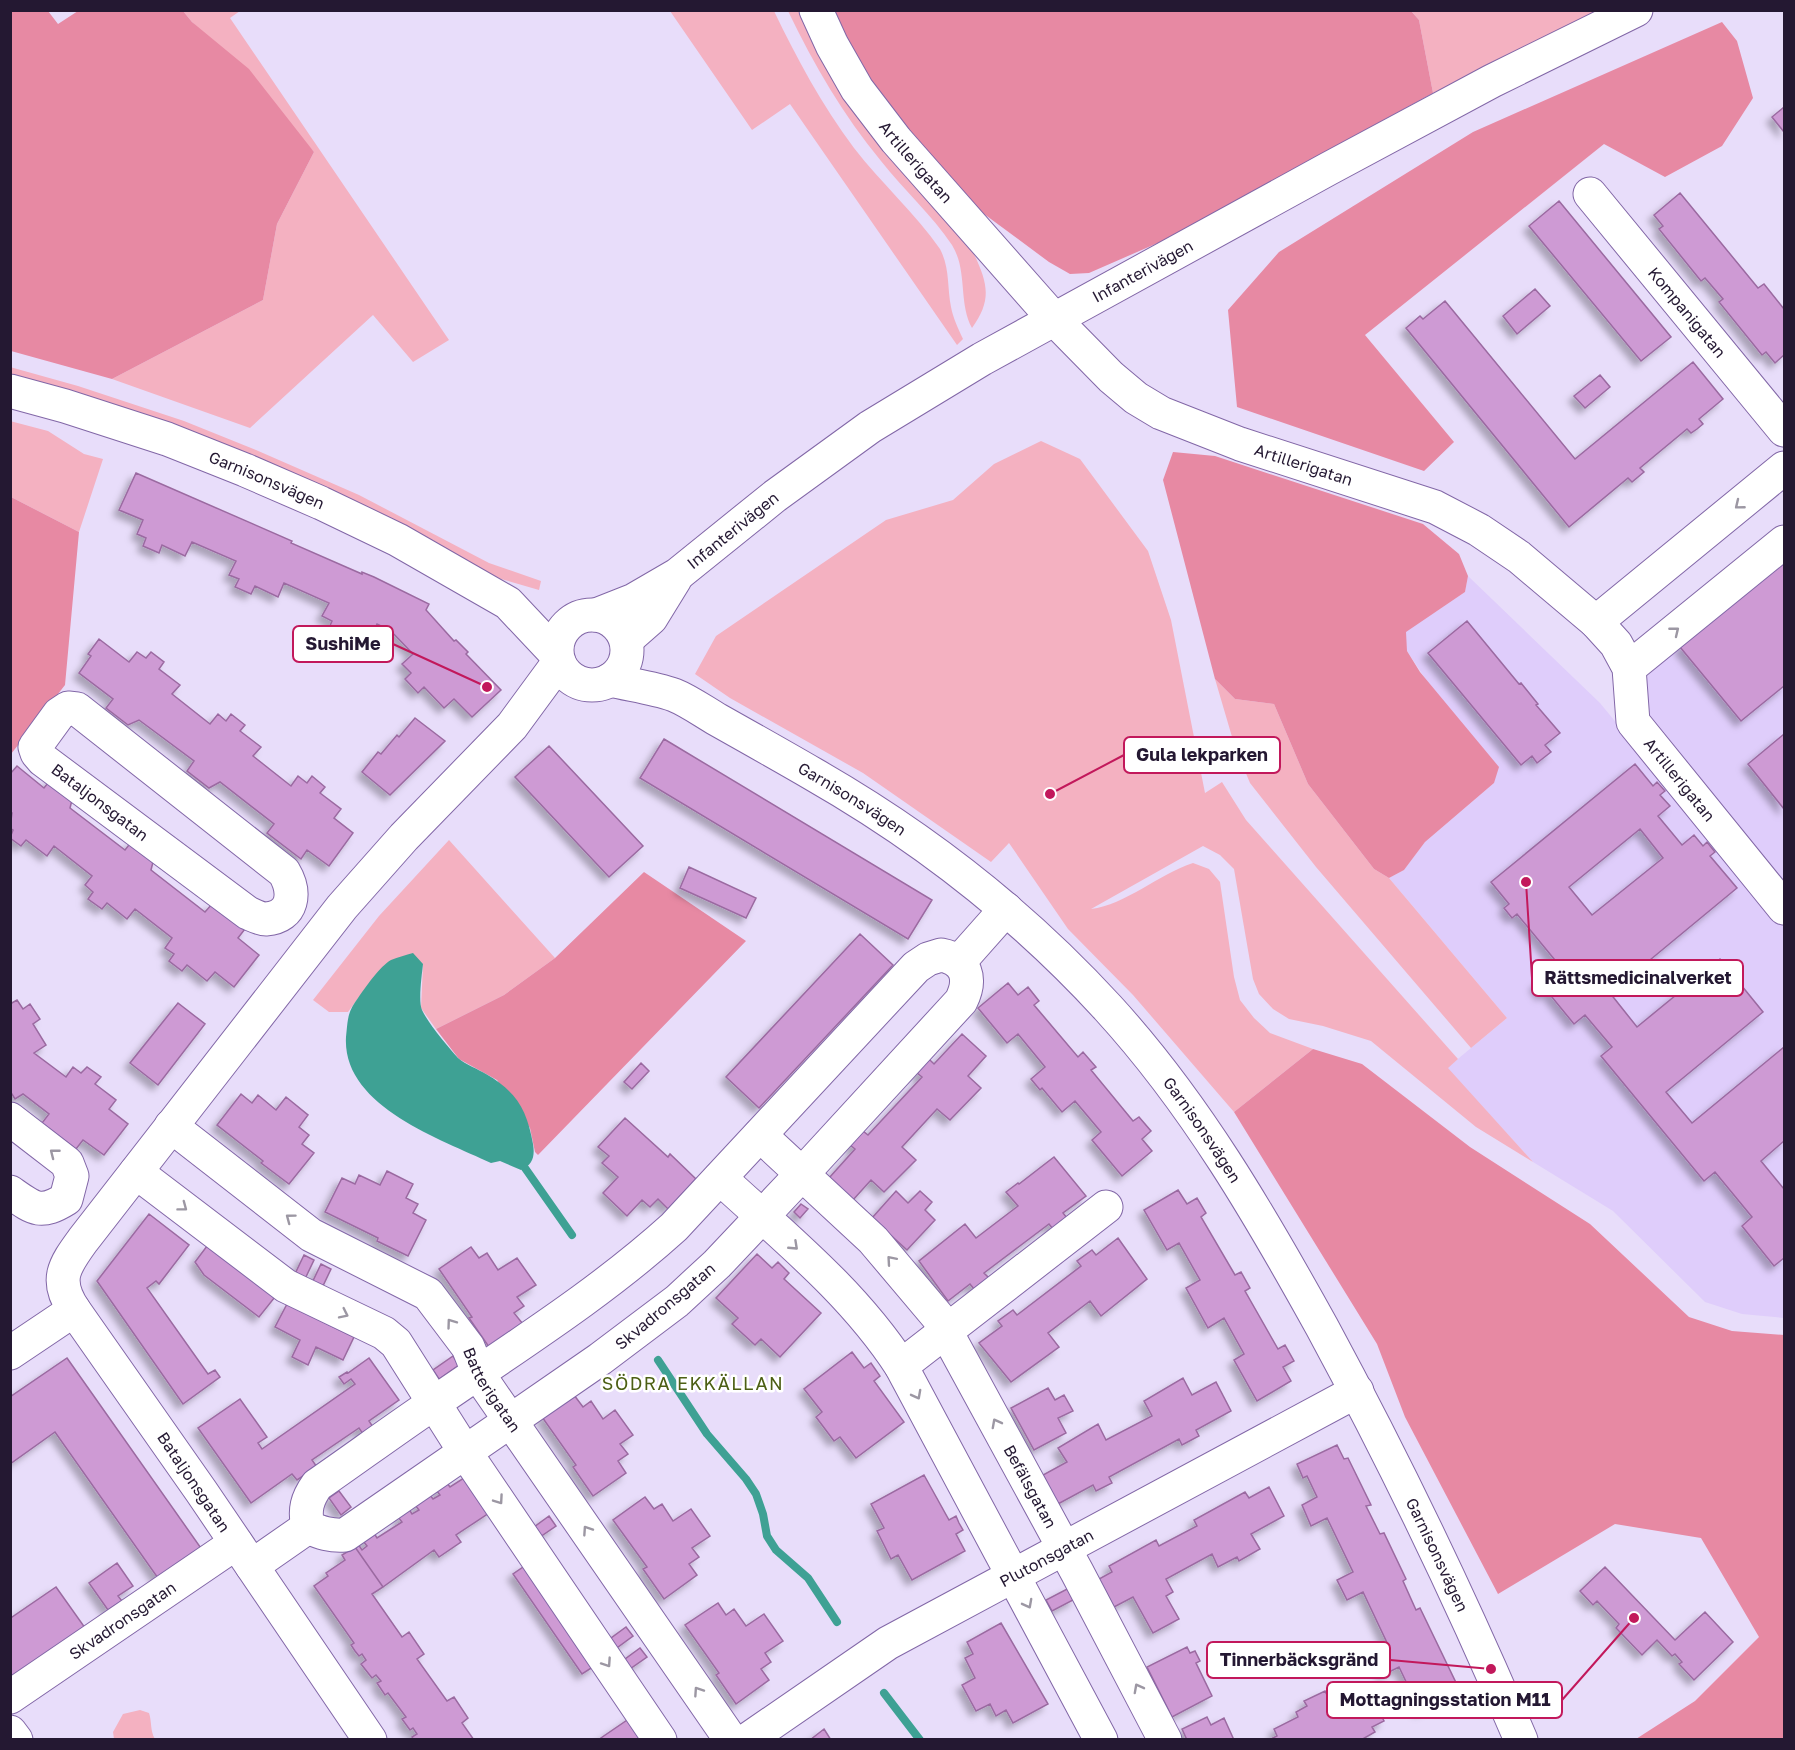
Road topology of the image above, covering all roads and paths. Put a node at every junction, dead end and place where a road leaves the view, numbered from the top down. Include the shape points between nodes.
1 (816, 10) edge
2 (1636, 10) edge
3 (1590, 194) dead end
4 (1054, 320) junction
5 (10, 391) edge
6 (1785, 430) edge
7 (1785, 468) edge
8 (1785, 542) edge
9 (677, 575) junction
10 (508, 603) junction
11 (588, 615) junction
12 (1596, 622) junction
13 (627, 644) junction
14 (557, 658) junction
15 (1629, 668) junction
16 (600, 683) junction
17 (675, 696) junction
18 (512, 726) junction
19 (289, 906) junction
20 (1785, 908) edge
21 (1006, 909) junction
22 (322, 932) junction
23 (959, 962) junction
24 (10, 1119) edge
25 (171, 1126) junction
26 (760, 1135) junction
27 (136, 1172) junction
28 (802, 1174) junction
29 (720, 1178) junction
30 (10, 1192) edge
31 (66, 1199) junction
32 (1106, 1207) dead end
33 (762, 1216) junction
34 (97, 1221) junction
35 (74, 1310) junction
36 (947, 1331) junction
37 (10, 1353) edge
38 (901, 1366) junction
39 (478, 1374) junction
40 (1357, 1391) junction
41 (435, 1402) junction
42 (511, 1421) junction
43 (465, 1452) junction
44 (308, 1527) junction
45 (1064, 1548) junction
46 (244, 1554) junction
47 (1013, 1576) junction
48 (10, 1697) edge
49 (10, 1732) edge
50 (16, 1740) edge
51 (370, 1740) edge
52 (660, 1740) edge
53 (731, 1740) edge
54 (747, 1740) edge
55 (1101, 1740) edge
56 (1165, 1740) edge
57 (1521, 1740) edge

1 - 4 street, Artillerigatan via 857,89 896,140
2 - 4 street, Infanterivägen via 1492,81
3 - 6 street, Kompanigatan
4 - 9 street, Infanterivägen via 870,428 775,496
4 - 12 street, Artillerigatan via 1111,377 1161,413 1240,444 1435,507 1519,557
5 - 10 street, Garnisonsvägen via 167,440 283,485 398,540
7 -> 12 street
15 -> 8 street
9 - 11 street, Infanterivägen via 634,600
9 - 13 street, Infanterivägen via 651,618
10 - 11 street, Garnisonsvägen
10 - 14 street, Garnisonsvägen
11 - 13 street via 615,622
11 - 14 street via 567,624 556,646
12 - 15 street, Artillerigatan via 1616,644
13 - 16 street via 625,662 617,675
13 - 17 street, Garnisonsvägen
14 - 16 street via 567,675 582,684
14 - 18 street, Bataljonsgatan
15 - 20 street, Artillerigatan via 1633,722
16 - 17 street, Garnisonsvägen
16 - 18 street, Bataljonsgatan
17 - 21 street, Garnisonsvägen via 868,807
18 - 22 street, Bataljonsgatan via 372,871
19 - 19 street, Bataljonsgatan via 291,883 284,872 76,709 68,708 59,714 35,747 43,759 248,913 264,919 279,916
19 - 22 street
21 - 23 street
21 - 40 street, Garnisonsvägen via 1110,1011 1188,1106 1271,1238
22 - 25 street, Bataljonsgatan
23 - 26 street via 941,955 916,967
23 - 28 street, Skvadronsgatan via 967,979 967,991 961,1001
31 -> 24 street via 72,1176 67,1163
25 - 27 street, Bataljonsgatan
39 -> 25 street, Batterigatan via 468,1347 428,1294 311,1235
26 - 28 street, Befälsgatan
26 - 29 street
27 - 34 street, Bataljonsgatan
27 -> 41 street via 286,1286 396,1343
28 - 33 street, Skvadronsgatan
36 -> 28 street, Befälsgatan via 882,1250
29 - 33 street
29 - 39 street via 644,1254
30 - 31 street via 36,1208 50,1209
31 - 34 street
32 - 36 street
33 -> 38 street via 840,1288
33 - 42 street, Skvadronsgatan via 677,1301
34 - 35 street, Bataljonsgatan via 65,1267 63,1290
35 - 37 street
35 - 46 street, Bataljonsgatan
36 - 38 street
45 -> 36 street, Befälsgatan
38 -> 47 street
39 - 41 street
39 - 42 street, Batterigatan
40 - 45 street, Plutonsgatan
40 - 57 street, Garnisonsvägen via 1461,1600
41 - 43 street
41 - 44 street via 317,1485 309,1496 305,1516
42 - 43 street, Skvadronsgatan
53 -> 42 street, Batterigatan
43 - 44 street, Skvadronsgatan via 345,1535 320,1533
43 -> 52 street
44 - 46 street, Skvadronsgatan
45 - 47 street, Plutonsgatan
56 -> 45 street, Befälsgatan
46 - 48 street, Skvadronsgatan
46 - 51 street, Bataljonsgatan
47 - 54 street, Plutonsgatan via 888,1643
47 -> 55 street
49 - 50 street

